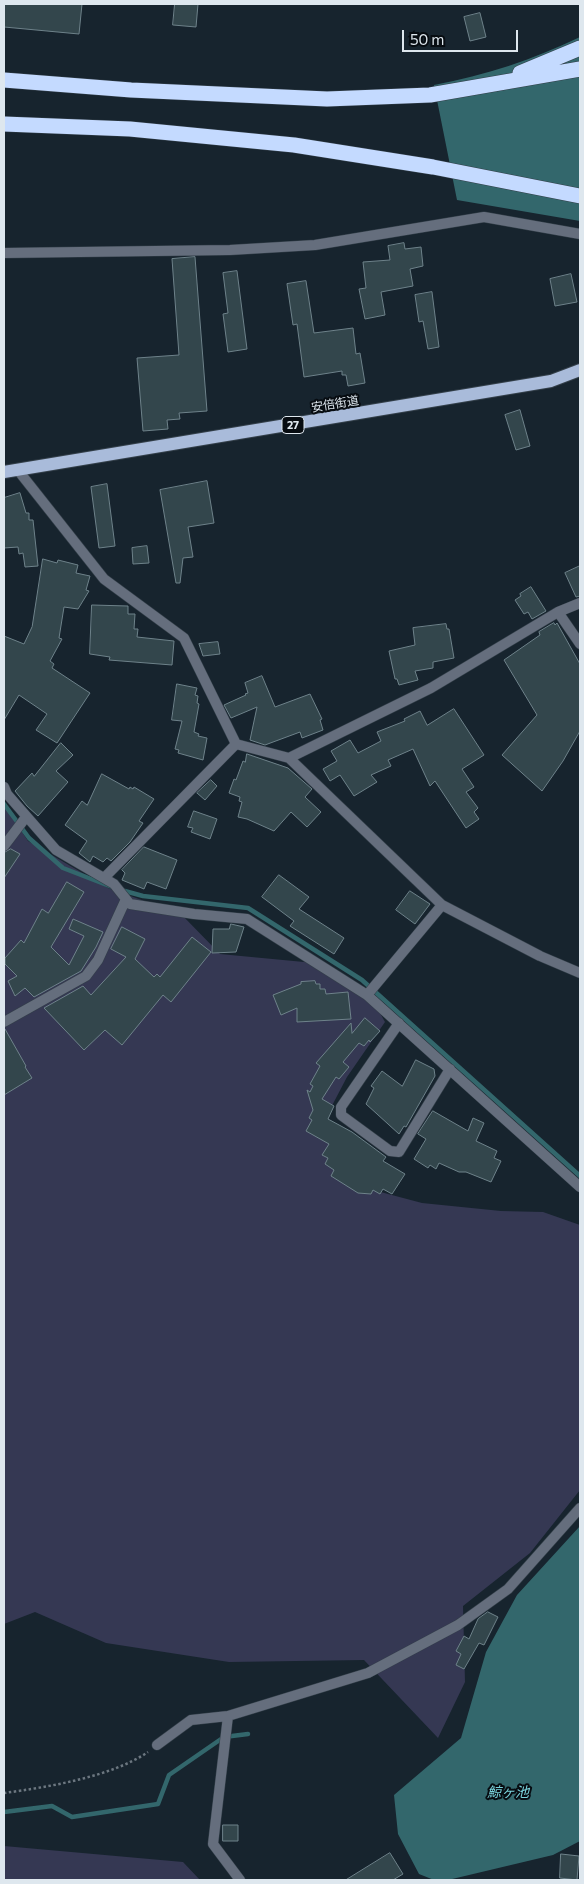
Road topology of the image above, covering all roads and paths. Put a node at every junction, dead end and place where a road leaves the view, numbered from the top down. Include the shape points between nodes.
1 (580, 48) edge
2 (580, 69) edge
3 (4, 80) edge
4 (493, 84) junction
5 (4, 124) edge
6 (511, 183) junction
7 (580, 189) edge
8 (580, 196) edge
9 (580, 234) edge
10 (4, 253) edge
11 (580, 370) edge
12 (18, 470) junction
13 (4, 472) edge
14 (580, 602) edge
15 (558, 612) junction
16 (580, 644) edge
17 (236, 744) junction
18 (289, 758) junction
19 (4, 787) edge
20 (26, 817) junction
21 (4, 846) edge
22 (104, 878) junction
23 (126, 898) junction
24 (442, 905) junction
25 (580, 973) edge
26 (367, 995) junction
27 (4, 1022) edge
28 (399, 1023) junction
29 (450, 1069) junction
30 (580, 1187) edge
31 (580, 1508) edge
32 (228, 1716) junction
33 (157, 1745) joint
34 (4, 1793) edge
35 (240, 1880) edge

1 - 4 highway
2 - 4 highway
3 - 4 highway via 131,90 327,99 430,95
5 - 6 highway via 130,129 294,144
6 - 7 highway
6 - 8 highway
9 - 10 street via 484,217 315,245 230,250
11 - 12 main road, 安倍街道 / 27 via 551,381
12 - 13 main road, 安倍街道 / 27
12 - 17 street via 104,579 184,638
14 - 15 street
15 - 16 street
15 - 18 street via 431,688
17 - 18 street
17 - 22 street
18 - 24 street
19 - 20 street
20 - 21 street
20 - 22 street via 56,850
22 - 23 street
23 - 26 street via 130,904 246,918
23 - 27 street via 98,960 86,976
24 - 25 street
24 - 26 street
26 - 28 street
28 - 29 street
28 - 29 street via 341,1107 340,1115 390,1151 399,1152
29 - 30 street
31 - 32 street via 508,1589 458,1625 368,1672
32 - 33 street via 191,1720
32 - 35 street via 213,1844
33 - 34 path via 136,1759 113,1768 52,1787

